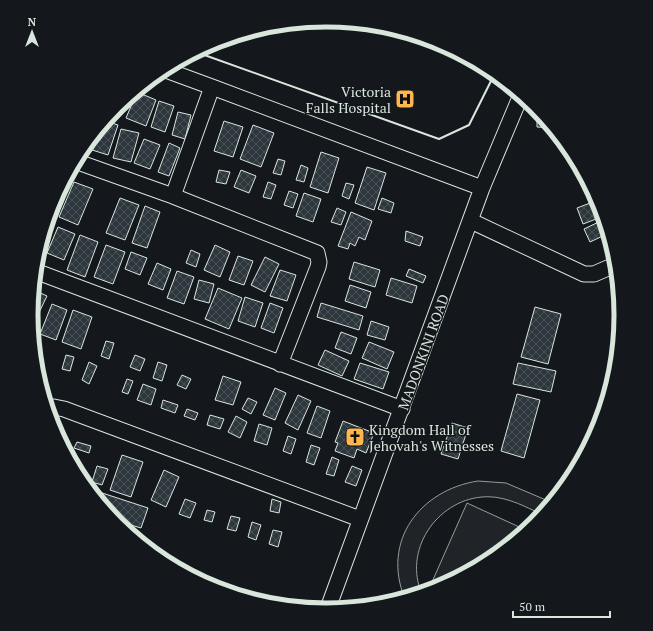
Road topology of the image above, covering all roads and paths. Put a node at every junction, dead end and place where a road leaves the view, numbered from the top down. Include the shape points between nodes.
1 (172, 72) edge
2 (212, 87) junction
3 (519, 100) edge
4 (81, 164) edge
5 (482, 188) junction
6 (173, 196) junction
7 (471, 220) junction
8 (611, 267) edge
9 (41, 273) edge
10 (280, 364) junction
11 (53, 407) edge
12 (402, 409) junction
13 (360, 519) junction
14 (330, 604) edge

1 - 2 street
2 - 5 street
2 - 6 street
3 - 5 street, MADONKINI ROAD
4 - 6 street
5 - 7 street, MADONKINI ROAD
6 - 10 street via 317,253 318,268
7 - 8 street via 584,274 594,274
7 - 12 street, MADONKINI ROAD
9 - 10 street
10 - 12 street
11 - 13 street via 64,409
12 - 13 street, MADONKINI ROAD
13 - 14 street, MADONKINI ROAD

